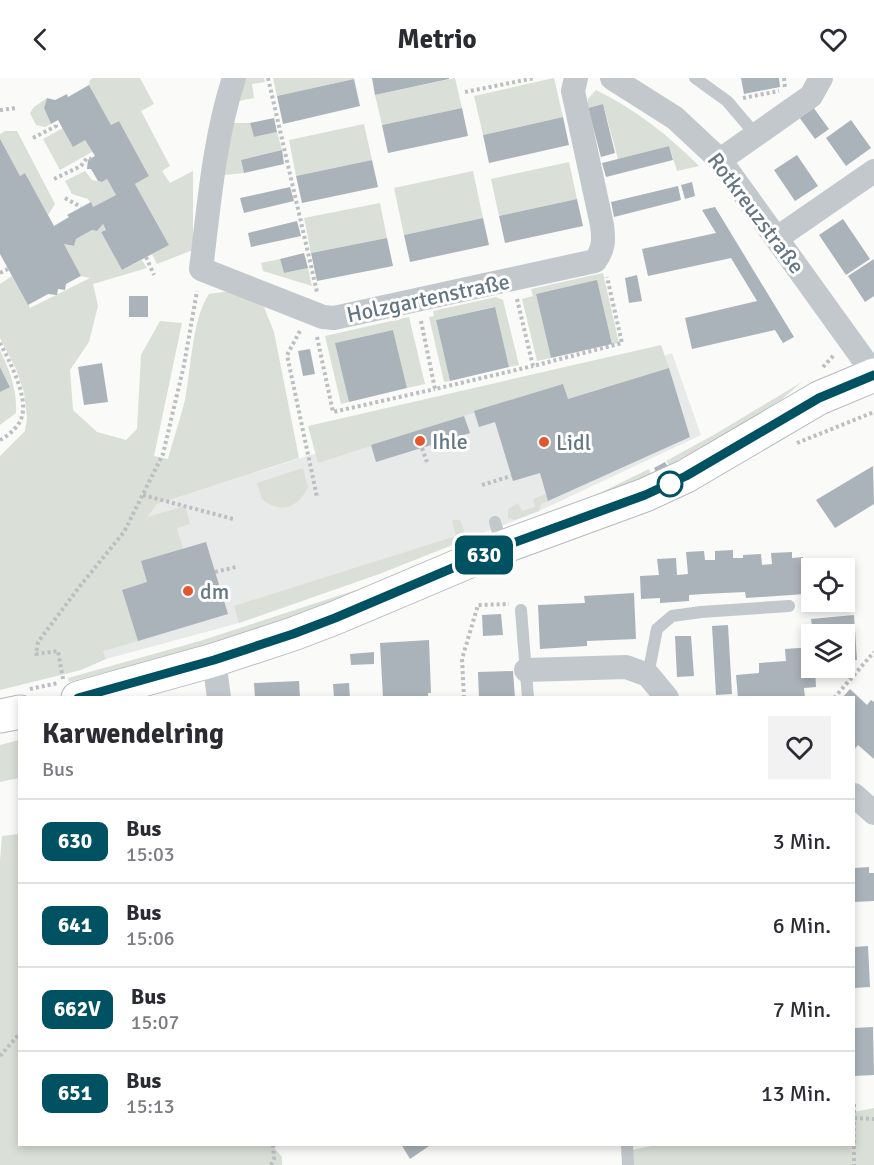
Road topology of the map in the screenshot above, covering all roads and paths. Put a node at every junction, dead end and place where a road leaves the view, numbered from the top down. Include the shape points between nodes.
1 (234, 78) edge
2 (268, 78) edge
3 (535, 78) edge
4 (576, 78) edge
5 (612, 78) edge
6 (695, 78) edge
7 (821, 78) edge
8 (786, 90) dead end
9 (465, 92) dead end
10 (727, 101) junction
11 (17, 108) dead end
12 (0, 110) edge
13 (55, 122) dead end
14 (756, 135) junction
15 (33, 138) dead end
16 (91, 159) dead end
17 (720, 160) junction
18 (874, 171) edge
19 (54, 179) dead end
20 (65, 198) dead end
21 (81, 207) dead end
22 (777, 238) junction
23 (146, 257) dead end
24 (598, 257) junction
25 (8, 269) dead end
26 (201, 269) junction
27 (0, 273) edge
28 (154, 275) dead end
29 (513, 279) junction
30 (416, 300) junction
31 (323, 317) junction
32 (300, 331) dead end
33 (0, 343) edge
34 (533, 366) junction
35 (874, 375) edge
36 (435, 389) junction
37 (370, 397) dead end
38 (372, 403) junction
39 (0, 440) edge
40 (422, 448) dead end
41 (427, 462) dead end
42 (511, 476) dead end
43 (482, 485) dead end
44 (143, 495) junction
45 (317, 496) dead end
46 (233, 519) dead end
47 (236, 567) dead end
48 (215, 572) dead end
49 (789, 606) dead end
50 (521, 610) joint
51 (874, 652) edge
52 (214, 660) junction
53 (526, 670) junction
54 (648, 675) junction
55 (71, 690) edge
56 (219, 696) edge
57 (464, 696) edge
58 (528, 696) edge
59 (666, 696) edge
60 (836, 696) edge
61 (18, 712) edge
62 (0, 716) edge
63 (855, 796) edge
64 (874, 813) edge
65 (18, 1035) edge
66 (0, 1056) edge
67 (855, 1118) edge
68 (874, 1119) edge
69 (273, 1146) edge
70 (627, 1146) edge
71 (854, 1146) edge
72 (271, 1165) edge
73 (628, 1165) edge
74 (854, 1165) edge

1 - 26 street via 210,192
2 - 31 path
3 - 9 path
4 - 24 street via 573,91 604,240
5 - 17 street, Rotkreuzstraße via 675,118
6 - 10 lane
7 - 14 street via 811,96
8 - 10 path
10 - 14 lane
11 - 12 path
13 - 15 path via 56,126
14 - 17 street
16 - 19 path
17 - 22 street, Rotkreuzstraße
18 - 22 street
20 - 21 path
22 - 35 street, Rotkreuzstraße
23 - 28 path
24 - 29 street, Holzgartenstraße via 595,261
24 - 34 path via 606,271 622,344
25 - 27 path
26 - 31 street, Holzgartenstraße
26 - 44 path via 163,454
29 - 30 street, Holzgartenstraße
29 - 34 path
30 - 31 street, Holzgartenstraße
30 - 36 path
31 - 38 path via 317,333 333,412
32 - 45 path via 287,355
33 - 39 path via 15,375 23,406 18,424
34 - 36 path
35 - 52 main road via 819,398 660,489 499,535 335,618
36 - 38 path
37 - 38 path
40 - 41 path
42 - 43 path
44 - 46 path
44 - 55 path via 124,532 38,642 36,654 58,651
47 - 48 path
49 - 54 lane via 672,616 657,629
50 - 53 lane
50 - 57 path via 508,604 478,606 462,659
51 - 60 path
52 - 55 main road
52 - 56 street
53 - 54 street via 626,667
53 - 58 lane
54 - 59 street
61 - 62 main road
63 - 64 street
65 - 66 path
67 - 68 path
69 - 72 path
70 - 73 lane
71 - 74 path

